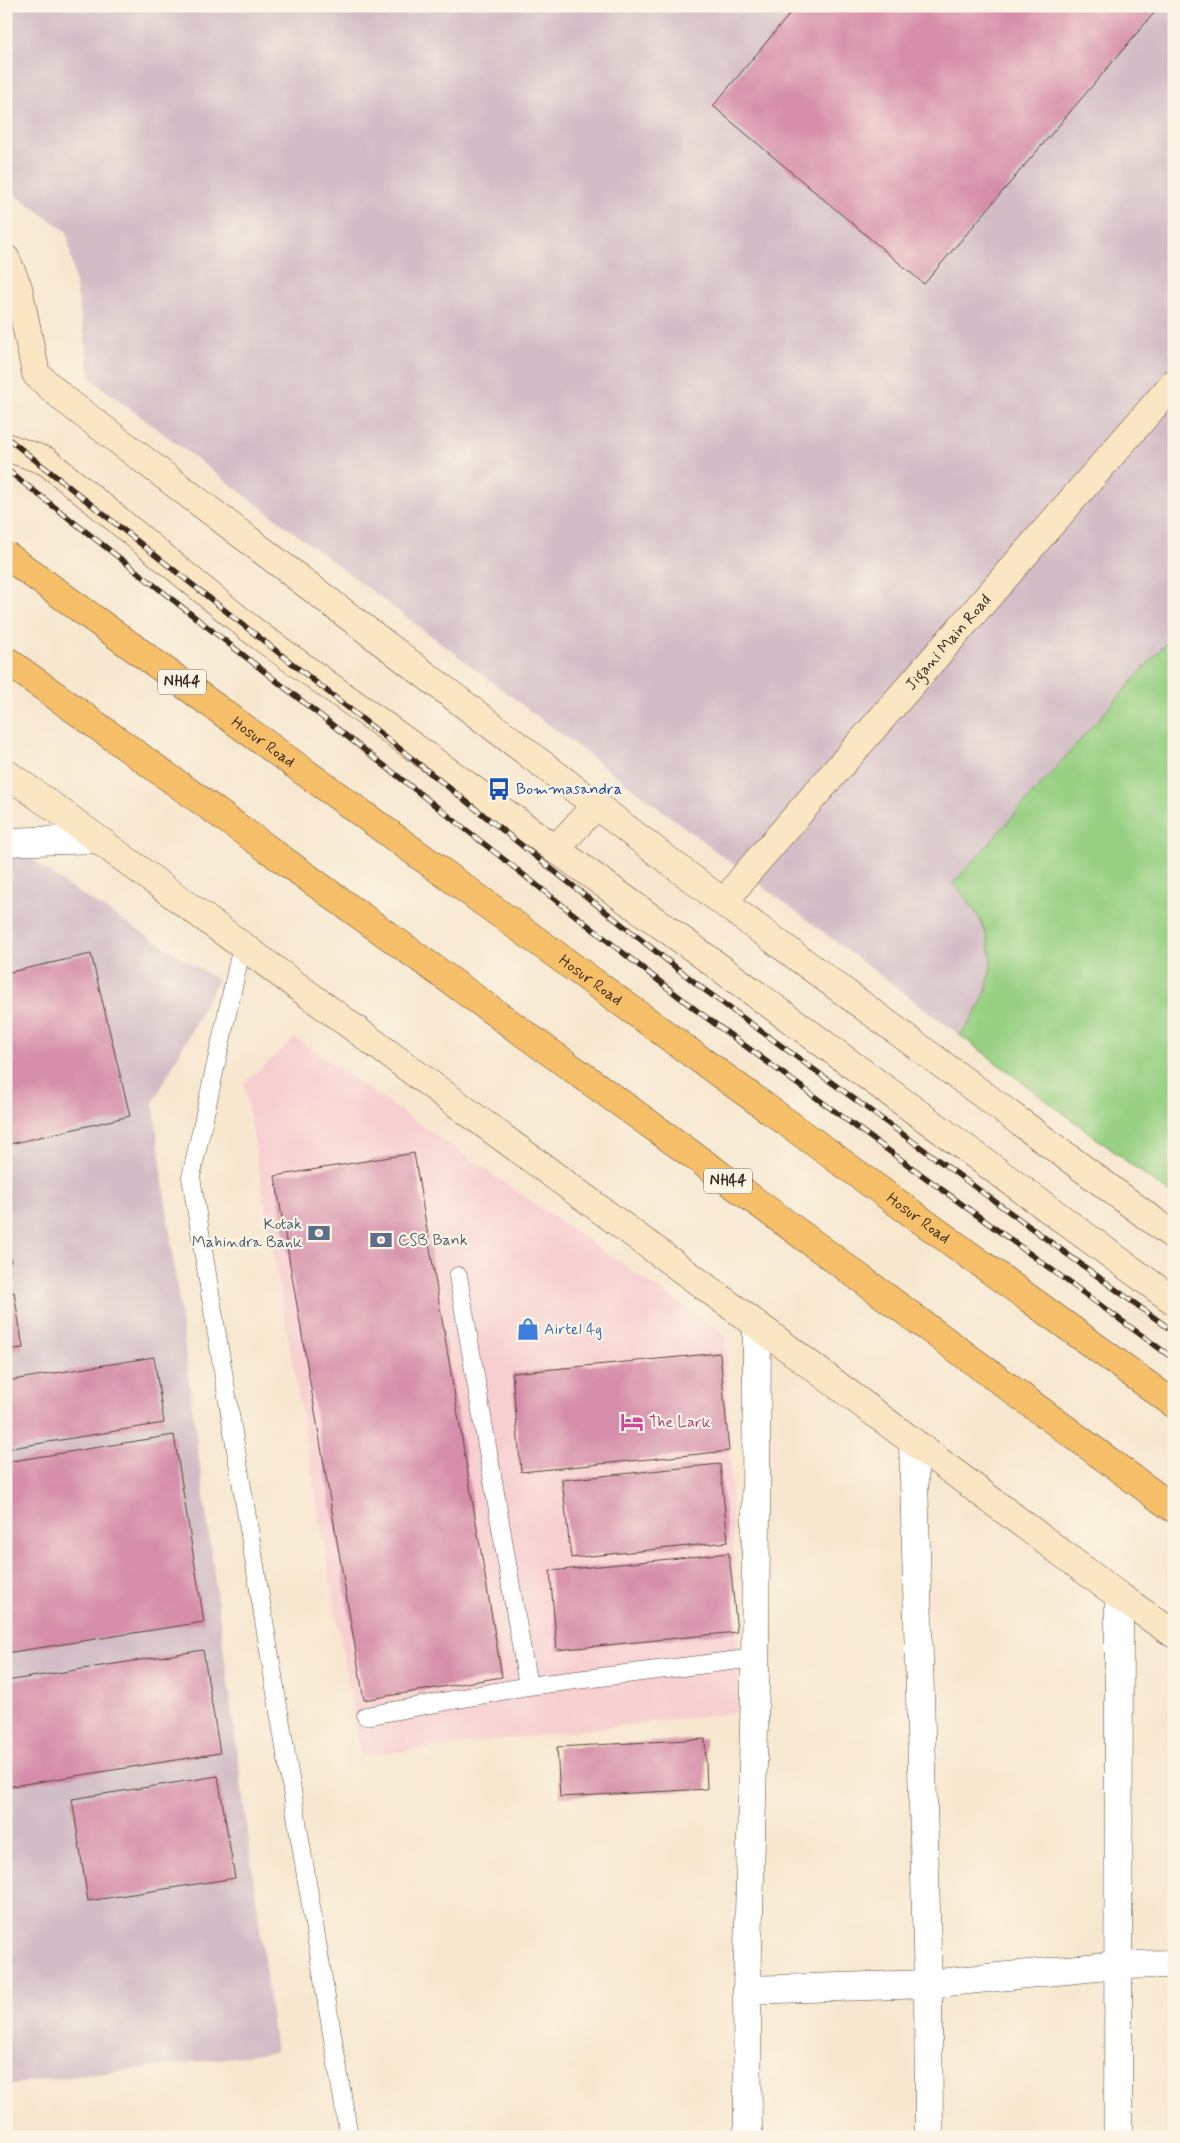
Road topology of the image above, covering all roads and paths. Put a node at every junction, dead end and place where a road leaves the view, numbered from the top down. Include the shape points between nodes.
1 (6, 259) edge
2 (1174, 383) edge
3 (6, 447) edge
4 (6, 555) edge
5 (6, 660) edge
6 (6, 773) edge
7 (595, 806) junction
8 (98, 839) junction
9 (6, 842) edge
10 (555, 850) junction
11 (724, 903) junction
12 (242, 946) junction
13 (1174, 1236) edge
14 (458, 1276) dead end
15 (1174, 1301) edge
16 (757, 1325) junction
17 (1174, 1404) edge
18 (913, 1442) junction
19 (1174, 1509) edge
20 (1119, 1596) junction
21 (1174, 1634) edge
22 (755, 1658) junction
23 (528, 1686) junction
24 (366, 1716) dead end
25 (1174, 1964) edge
26 (1117, 1965) junction
27 (928, 1984) junction
28 (747, 1990) junction
29 (349, 2137) edge
30 (748, 2137) edge
31 (929, 2137) edge
32 (1118, 2137) edge

1 - 7 street via 18,287 36,374 72,405
2 - 11 street, Jigani Main Road
3 - 10 street via 46,461 253,631
4 - 17 highway, Hosur Road / NH44, bridge
5 - 19 highway, NH44, bridge via 712,1170
6 - 8 street
7 - 10 street
7 - 11 street
8 - 9 street
8 - 12 street
10 - 15 street
11 - 13 street
12 - 16 street
12 - 29 lane via 191,1176
14 - 23 lane
16 - 18 street
16 - 22 street
18 - 20 street
18 - 27 street
20 - 21 street
20 - 26 street
22 - 23 lane
22 - 28 street
23 - 24 lane
25 - 26 street
26 - 27 street
26 - 32 street
27 - 28 street
27 - 31 street
28 - 30 street

